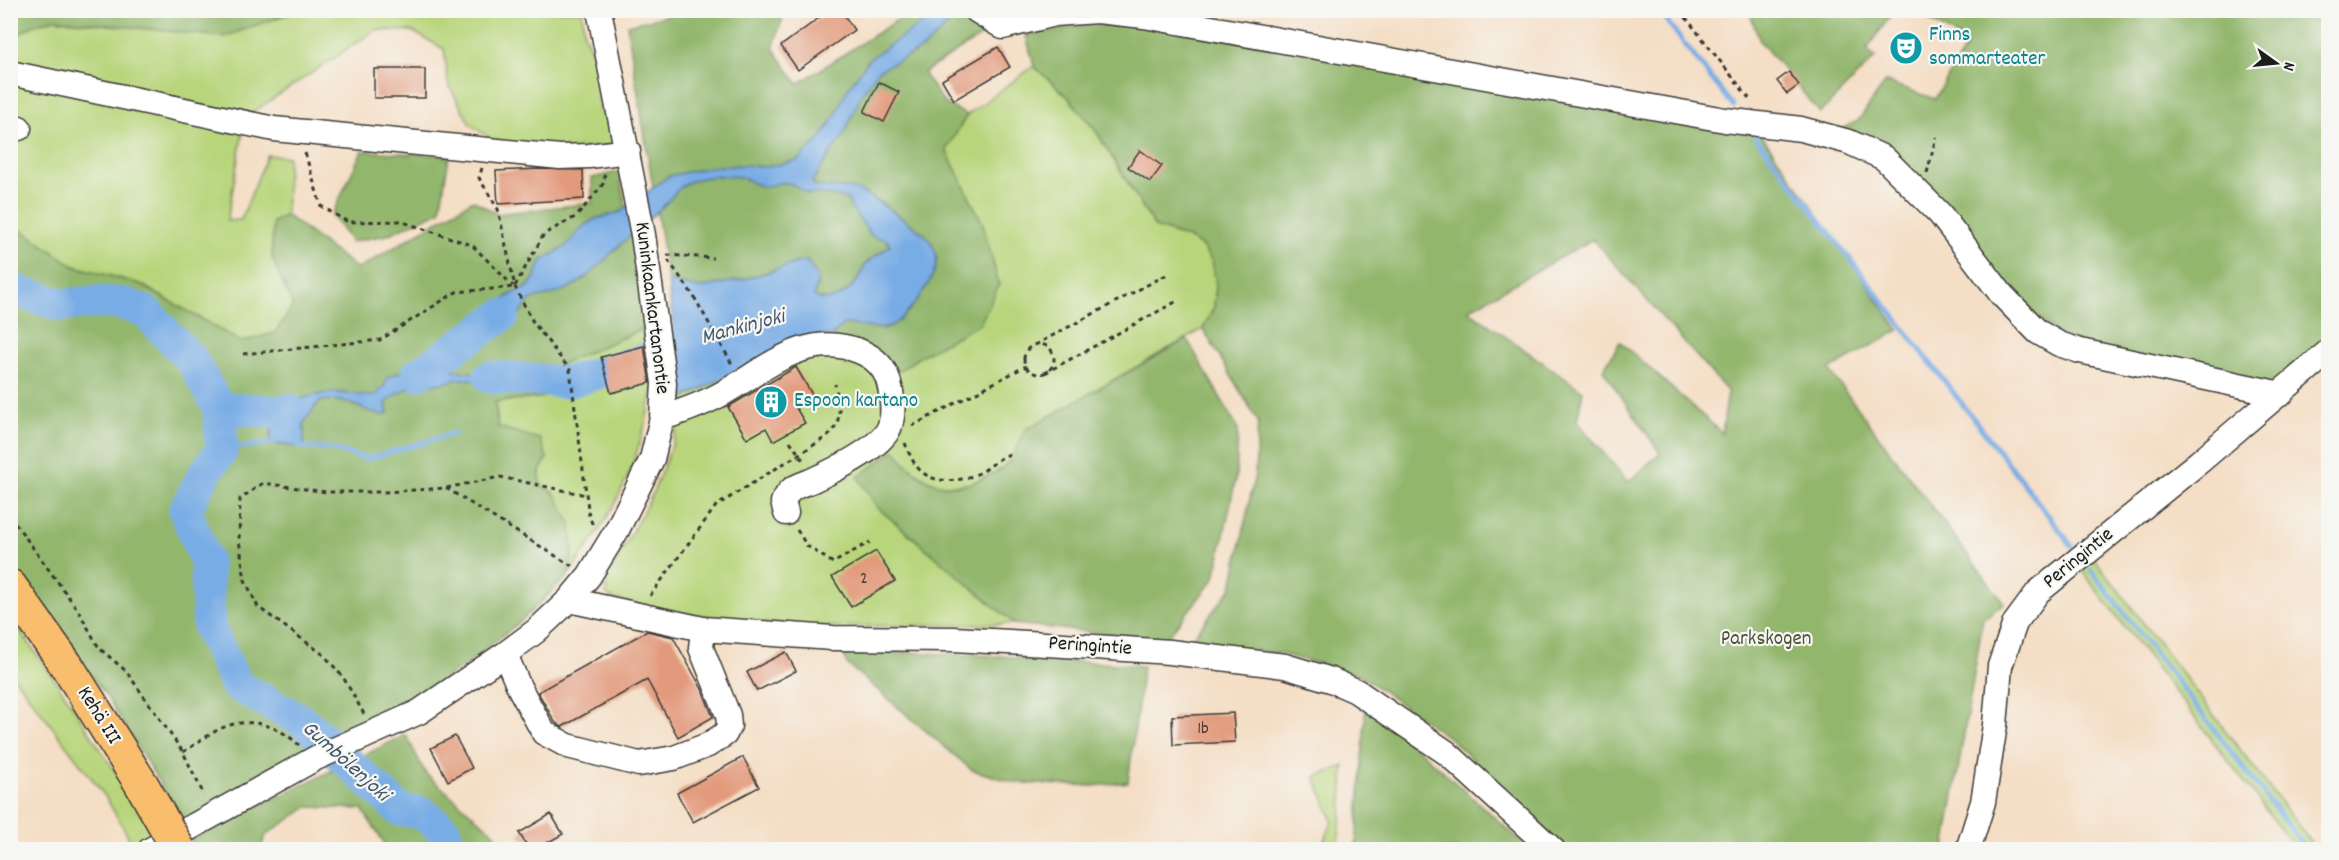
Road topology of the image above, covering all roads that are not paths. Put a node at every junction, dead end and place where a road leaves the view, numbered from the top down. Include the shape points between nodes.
1 (599, 10) edge
2 (976, 10) edge
3 (10, 73) edge
4 (628, 151) junction
5 (2328, 352) edge
6 (2281, 394) junction
7 (662, 418) junction
8 (786, 513) road end
9 (10, 586) edge
10 (569, 600) junction
11 (703, 629) junction
12 (505, 654) junction
13 (150, 849) edge
14 (179, 849) edge
15 (1553, 849) edge
16 (1968, 849) edge

1 - 4 street, Kuninkaankartanontie
2 - 6 street via 1003,27 1055,14 1097,11 1144,16 1849,141 1884,158 1940,214 2002,295 2038,332 2058,344
3 - 4 street via 274,129 560,157
4 - 7 street, Kuninkaankartanontie via 664,383
5 - 6 street, Peringintie
6 - 16 street, Peringintie via 2038,592 2015,623 2000,666 1983,802
7 - 8 street via 725,392 802,348 822,344 845,346 869,355 882,366 889,382 897,434 791,490 783,502
7 - 10 street, Kuninkaankartanontie via 652,459 634,499 589,576
9 - 14 highway, Kehä III, bridge via 67,666
10 - 11 street, Peringintie
10 - 12 street, Kuninkaankartanontie
11 - 12 street via 701,648 729,726 725,734 708,745 674,758 639,764 568,746 544,733
11 - 15 street, Peringintie via 833,638 1076,646 1285,666 1356,691 1429,740
12 - 13 street, Kuninkaankartanontie via 419,712 315,759

